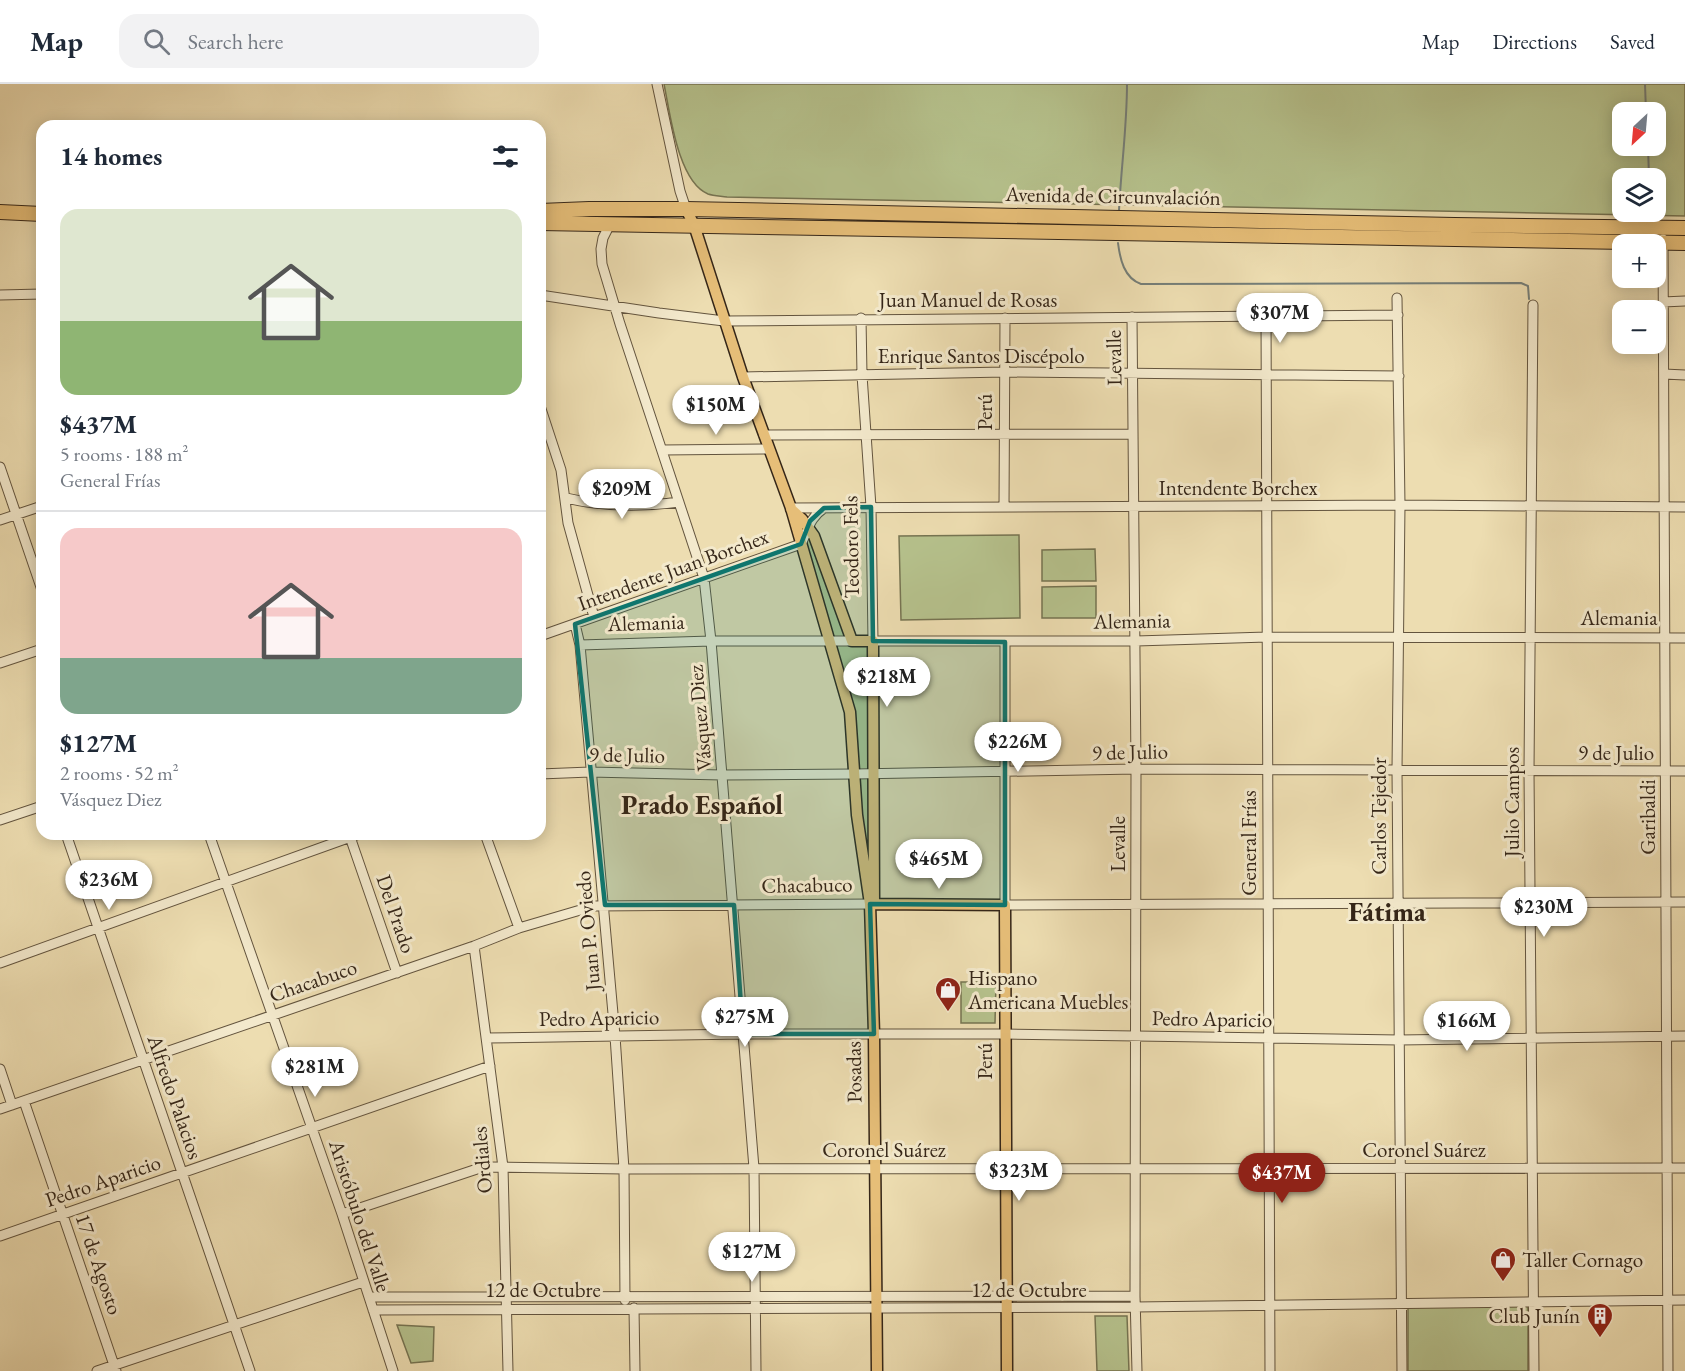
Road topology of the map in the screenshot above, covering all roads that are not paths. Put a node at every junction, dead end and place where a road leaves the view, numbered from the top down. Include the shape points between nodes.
1 (657, 84) edge
2 (686, 209) junction
3 (0, 212) edge
4 (546, 212) edge
5 (36, 214) edge
6 (546, 223) edge
7 (610, 224) junction
8 (694, 225) junction
9 (1664, 227) junction
10 (1685, 228) edge
11 (1663, 234) edge
12 (1612, 241) edge
13 (1666, 242) edge
14 (1685, 243) edge
15 (36, 294) edge
16 (0, 295) edge
17 (546, 296) edge
18 (1397, 298) dead end
19 (1685, 301) edge
20 (1666, 302) edge
21 (1533, 305) dead end
22 (615, 307) junction
23 (1398, 315) junction
24 (1266, 316) junction
25 (1132, 317) junction
26 (861, 318) junction
27 (1005, 318) junction
28 (724, 321) junction
29 (1664, 354) edge
30 (1005, 372) junction
31 (1267, 373) junction
32 (1133, 374) junction
33 (1664, 374) junction
34 (862, 375) junction
35 (1685, 375) edge
36 (743, 376) junction
37 (1399, 376) junction
38 (546, 432) edge
39 (867, 434) junction
40 (1005, 434) junction
41 (1133, 434) junction
42 (764, 435) junction
43 (770, 449) junction
44 (662, 450) junction
45 (0, 467) edge
46 (566, 498) junction
47 (679, 502) junction
48 (1400, 505) junction
49 (1530, 505) junction
50 (1267, 506) junction
51 (871, 507) junction
52 (1004, 507) junction
53 (1133, 507) junction
54 (1664, 507) junction
55 (1685, 507) edge
56 (36, 508) edge
57 (791, 508) junction
58 (824, 508) junction
59 (16, 515) junction
60 (0, 520) edge
61 (809, 528) junction
62 (801, 544) junction
63 (36, 573) edge
64 (705, 578) junction
65 (594, 617) junction
66 (575, 624) junction
67 (546, 634) edge
68 (1267, 637) junction
69 (1399, 638) junction
70 (1530, 638) junction
71 (1665, 638) junction
72 (1685, 638) edge
73 (829, 640) junction
74 (852, 640) junction
75 (711, 641) junction
76 (873, 641) junction
77 (1136, 641) junction
78 (1005, 642) junction
79 (580, 645) junction
80 (36, 652) edge
81 (0, 663) edge
82 (1136, 769) junction
83 (1397, 770) junction
84 (1267, 771) junction
85 (1529, 771) junction
86 (1665, 771) junction
87 (1685, 771) edge
88 (590, 772) junction
89 (1004, 772) junction
90 (546, 774) edge
91 (855, 774) junction
92 (873, 774) junction
93 (722, 775) junction
94 (36, 808) edge
95 (0, 820) edge
96 (68, 840) edge
97 (211, 840) edge
98 (340, 840) edge
99 (355, 840) edge
100 (487, 840) edge
101 (227, 883) junction
102 (1685, 902) edge
103 (1666, 903) junction
104 (872, 904) junction
105 (1136, 904) junction
106 (1267, 904) junction
107 (1530, 904) junction
108 (734, 905) junction
109 (1005, 905) junction
110 (1398, 905) junction
111 (605, 906) junction
112 (99, 928) junction
113 (519, 928) junction
114 (474, 946) junction
115 (0, 963) edge
116 (397, 973) junction
117 (271, 1015) junction
118 (743, 1034) junction
119 (873, 1034) junction
120 (1004, 1034) junction
121 (615, 1036) junction
122 (1136, 1036) junction
123 (1666, 1036) junction
124 (1685, 1036) edge
125 (1268, 1037) junction
126 (486, 1038) junction
127 (1531, 1038) junction
128 (1399, 1040) junction
129 (144, 1059) junction
130 (490, 1066) junction
131 (0, 1069) edge
132 (24, 1101) junction
133 (12, 1105) junction
134 (0, 1109) edge
135 (312, 1128) junction
136 (503, 1167) junction
137 (874, 1167) junction
138 (754, 1168) junction
139 (1005, 1168) junction
140 (1135, 1168) junction
141 (1268, 1168) junction
142 (1401, 1168) junction
143 (1531, 1168) junction
144 (1667, 1168) junction
145 (1685, 1168) edge
146 (624, 1169) junction
147 (182, 1173) junction
148 (342, 1214) junction
149 (63, 1215) junction
150 (0, 1236) edge
151 (363, 1282) junction
152 (506, 1296) junction
153 (625, 1296) junction
154 (755, 1296) junction
155 (875, 1296) junction
156 (1005, 1296) junction
157 (1135, 1296) junction
158 (369, 1297) junction
159 (1667, 1300) junction
160 (1685, 1300) edge
161 (1532, 1301) junction
162 (1402, 1303) junction
163 (1269, 1305) junction
164 (1135, 1307) junction
165 (629, 1308) junction
166 (755, 1308) junction
167 (1005, 1308) junction
168 (506, 1309) junction
169 (876, 1309) junction
170 (373, 1310) junction
171 (235, 1325) junction
172 (115, 1368) edge
173 (97, 1371) edge
174 (250, 1371) edge
175 (393, 1371) edge
176 (508, 1371) edge
177 (635, 1371) edge
178 (756, 1371) edge
179 (877, 1371) edge
180 (1007, 1371) edge
181 (1137, 1371) edge
182 (1270, 1371) edge
183 (1402, 1371) edge
184 (1533, 1371) edge
185 (1668, 1371) edge

1 - 2 street
2 - 4 highway, Avenida de Circunvalación
2 - 8 main road, Posadas
2 - 9 highway, Avenida de Circunvalación
3 - 5 highway
6 - 7 highway, Avenida de Circunvalación
7 - 8 highway, Avenida de Circunvalación
7 - 22 street, Vásquez Diez via 601,249
8 - 12 highway, Avenida de Circunvalación
8 - 28 main road, Posadas
9 - 10 highway, Avenida de Circunvalación
9 - 11 street, Garibaldi
13 - 14 highway, Avenida de Circunvalación
15 - 16 street
17 - 22 street, Juan Manuel de Rosas
18 - 23 street, Carlos Tejedor
19 - 20 street
21 - 49 street, Julio Campos
22 - 28 street, Juan Manuel de Rosas
22 - 44 street, Vásquez Diez
23 - 24 street, Juan Manuel de Rosas
23 - 37 street, Carlos Tejedor
24 - 25 street, Juan Manuel de Rosas
24 - 31 street, General Frías
25 - 27 street, Juan Manuel de Rosas
25 - 32 street, Levalle
26 - 27 street, Juan Manuel de Rosas
26 - 28 street, Juan Manuel de Rosas
26 - 34 street, Teodoro Fels
27 - 30 street, Perú
28 - 36 main road, Posadas
29 - 33 street, Garibaldi
30 - 32 street, Enrique Santos Discépolo
30 - 34 street, Enrique Santos Discépolo
30 - 40 street, Perú
31 - 32 street, Enrique Santos Discépolo
31 - 37 street, Enrique Santos Discépolo
31 - 50 street, General Frías
32 - 41 street, Levalle
33 - 35 street
33 - 54 street, Garibaldi
34 - 36 street, Enrique Santos Discépolo
34 - 39 street, Teodoro Fels
36 - 42 main road, Posadas
37 - 48 street, Carlos Tejedor
38 - 46 street via 561,470
39 - 40 street
39 - 42 street
39 - 51 street, Teodoro Fels
40 - 41 street
40 - 52 street, Perú
41 - 53 street, Levalle
42 - 43 main road, Posadas
43 - 44 street
43 - 57 main road, Posadas
44 - 47 street, Vásquez Diez
45 - 59 street
46 - 47 street via 626,506
46 - 65 street via 572,541
47 - 64 street, Vásquez Diez
48 - 49 street, Intendente Borchex
48 - 50 street, Intendente Borchex
48 - 69 street, Carlos Tejedor
49 - 54 street, Intendente Borchex
49 - 70 street, Julio Campos
50 - 53 street, Intendente Borchex
50 - 68 street, General Frías
51 - 52 street, Intendente Borchex
51 - 58 street, Intendente Borchex
51 - 76 street, Teodoro Fels
52 - 53 street, Intendente Borchex
53 - 77 street, Levalle
54 - 55 street, Intendente Borchex
54 - 71 street, Garibaldi
56 - 59 street
57 - 58 street, Intendente Borchex
57 - 61 main road
57 - 62 main road, Posadas
58 - 61 street, Intendente Juan Borchex via 814,515
59 - 60 street
59 - 63 street
61 - 62 street, Intendente Juan Borchex
61 - 74 main road
62 - 64 street, Intendente Juan Borchex
62 - 73 main road, Posadas
64 - 65 street, Intendente Juan Borchex
64 - 75 street, Vásquez Diez
65 - 66 street, Intendente Juan Borchex
66 - 67 street, Intendente Juan Borchex
66 - 79 street, Juan P. Oviedo
68 - 69 street, Alemania
68 - 77 street, Alemania
68 - 84 street, General Frías
69 - 70 street, Alemania
69 - 83 street, Carlos Tejedor
70 - 71 street, Alemania
70 - 85 street, Julio Campos
71 - 72 street, Alemania
71 - 86 street, Garibaldi
73 - 74 street, Alemania
73 - 75 street, Alemania
73 - 91 main road, Posadas via 850,712
74 - 76 main road, Alemania
75 - 79 street, Alemania
75 - 93 street, Vásquez Diez
76 - 78 street, Alemania
76 - 92 main road, Teodoro Fels
77 - 78 street, Alemania
77 - 82 street, Levalle
78 - 89 street, Perú
79 - 88 street, Juan P. Oviedo
80 - 81 street
82 - 84 street, 9 de Julio
82 - 89 street, 9 de Julio
82 - 105 street, Levalle
83 - 84 street, 9 de Julio
83 - 85 street, 9 de Julio
83 - 110 street, Carlos Tejedor
84 - 106 street, General Frías
85 - 86 street, 9 de Julio
85 - 107 street, Julio Campos
86 - 87 street, 9 de Julio
86 - 103 street, Garibaldi
88 - 90 street, 9 de Julio
88 - 93 street, 9 de Julio
88 - 111 street, Juan P. Oviedo
89 - 92 street, 9 de Julio
89 - 109 street, Perú
91 - 92 street, 9 de Julio
91 - 93 street, 9 de Julio
91 - 104 main road, Posadas via 857,815
92 - 104 main road, Posadas
93 - 108 street, Vásquez Diez
94 - 95 street
96 - 112 street, Alfredo Palacios
97 - 101 street, Aristóbulo del Valle
98 - 101 street
99 - 116 street, Del Prado
100 - 113 street
101 - 112 street
101 - 117 street, Aristóbulo del Valle
102 - 103 street, Chacabuco
103 - 107 street, Chacabuco
103 - 123 street, Garibaldi
104 - 108 street, Chacabuco
104 - 109 main road, Chacabuco
104 - 119 main road, Posadas
105 - 106 street, Chacabuco
105 - 109 street, Chacabuco
105 - 122 street, Levalle
106 - 110 street, Chacabuco
106 - 125 street, General Frías
107 - 110 street, Chacabuco
107 - 127 street, Julio Campos
108 - 111 street, Chacabuco
108 - 118 street, Vásquez Diez
109 - 120 main road, Perú
110 - 128 street, Carlos Tejedor
111 - 113 street, Chacabuco
111 - 121 street, Juan P. Oviedo
112 - 115 street
112 - 129 street, Alfredo Palacios
113 - 114 street, Chacabuco
114 - 116 street, Chacabuco
114 - 126 street, Ordiales
116 - 117 street, Chacabuco
117 - 129 street, Chacabuco
117 - 135 street, Aristóbulo del Valle
118 - 119 street, Pedro Aparicio
118 - 121 street, Pedro Aparicio
118 - 138 street, Vásquez Diez
119 - 120 street, Pedro Aparicio
119 - 137 main road, Posadas
120 - 122 street, Pedro Aparicio
120 - 139 main road, Perú
121 - 126 street, Pedro Aparicio
121 - 146 street, Juan P. Oviedo
122 - 125 street, Pedro Aparicio
122 - 140 street, Levalle
123 - 124 street, Pedro Aparicio
123 - 127 street, Pedro Aparicio
123 - 144 street, Garibaldi
125 - 128 street, Pedro Aparicio
125 - 141 street, General Frías
126 - 130 street, Ordiales
127 - 128 street, Pedro Aparicio
127 - 143 street, Julio Campos
128 - 142 street, Carlos Tejedor
129 - 132 street, Chacabuco
129 - 147 street, Alfredo Palacios
130 - 135 street, Pedro Aparicio
130 - 136 street, Ordiales
131 - 133 street
132 - 133 street, Chacabuco
132 - 149 street, 17 de Agosto
133 - 134 street, Chacabuco
135 - 147 street, Pedro Aparicio
135 - 148 street, Aristóbulo del Valle
136 - 146 street, Coronel Suárez
136 - 148 street, Coronel Suárez via 480,1168
136 - 152 street, Ordiales
137 - 138 street, Coronel Suárez
137 - 139 street, Coronel Suárez
137 - 155 main road, Posadas
138 - 146 street, Coronel Suárez
138 - 154 street, Vásquez Diez
139 - 140 street, Coronel Suárez
139 - 156 main road, Perú
140 - 141 street, Coronel Suárez
140 - 157 street, Levalle
141 - 142 street, Coronel Suárez
141 - 163 street, General Frías
142 - 143 street, Coronel Suárez
142 - 162 street, Carlos Tejedor
143 - 144 street, Coronel Suárez
143 - 161 street, Julio Campos
144 - 145 street, Coronel Suárez
144 - 159 street, Garibaldi
146 - 153 street, Juan P. Oviedo
147 - 149 street, Pedro Aparicio
147 - 171 street, Alfredo Palacios
148 - 151 street, Aristóbulo del Valle
149 - 150 street, Pedro Aparicio
149 - 172 street, 17 de Agosto
151 - 158 street, Aristóbulo del Valle
151 - 171 street
152 - 153 street, 12 de Octubre
152 - 158 street, 12 de Octubre
152 - 168 street, Ordiales
153 - 154 street, 12 de Octubre
153 - 165 street, Juan P. Oviedo
154 - 155 street, 12 de Octubre
154 - 166 street, Vásquez Diez
155 - 156 street, 12 de Octubre
155 - 169 main road, Posadas
156 - 157 street, 12 de Octubre
156 - 167 main road, Perú
157 - 164 street, Levalle
158 - 170 street, Aristóbulo del Valle
159 - 160 street, 12 de Octubre
159 - 161 street, 12 de Octubre
159 - 185 street, Garibaldi
161 - 162 street, 12 de Octubre
161 - 184 street, Julio Campos
162 - 163 street, 12 de Octubre
162 - 183 street, Carlos Tejedor
163 - 164 street, 12 de Octubre
163 - 182 street, General Frías
164 - 167 street, 12 de Octubre
164 - 181 street, Levalle
165 - 166 street, 12 de Octubre
165 - 168 street, 12 de Octubre
165 - 177 street, Juan P. Oviedo
166 - 169 street, 12 de Octubre
166 - 178 street, Vásquez Diez
167 - 169 street, 12 de Octubre
167 - 180 main road, Perú
168 - 170 street, 12 de Octubre
168 - 176 street, Ordiales
169 - 179 main road, Posadas
170 - 175 street, Aristóbulo del Valle
171 - 172 street
171 - 174 street, Alfredo Palacios
172 - 173 street

